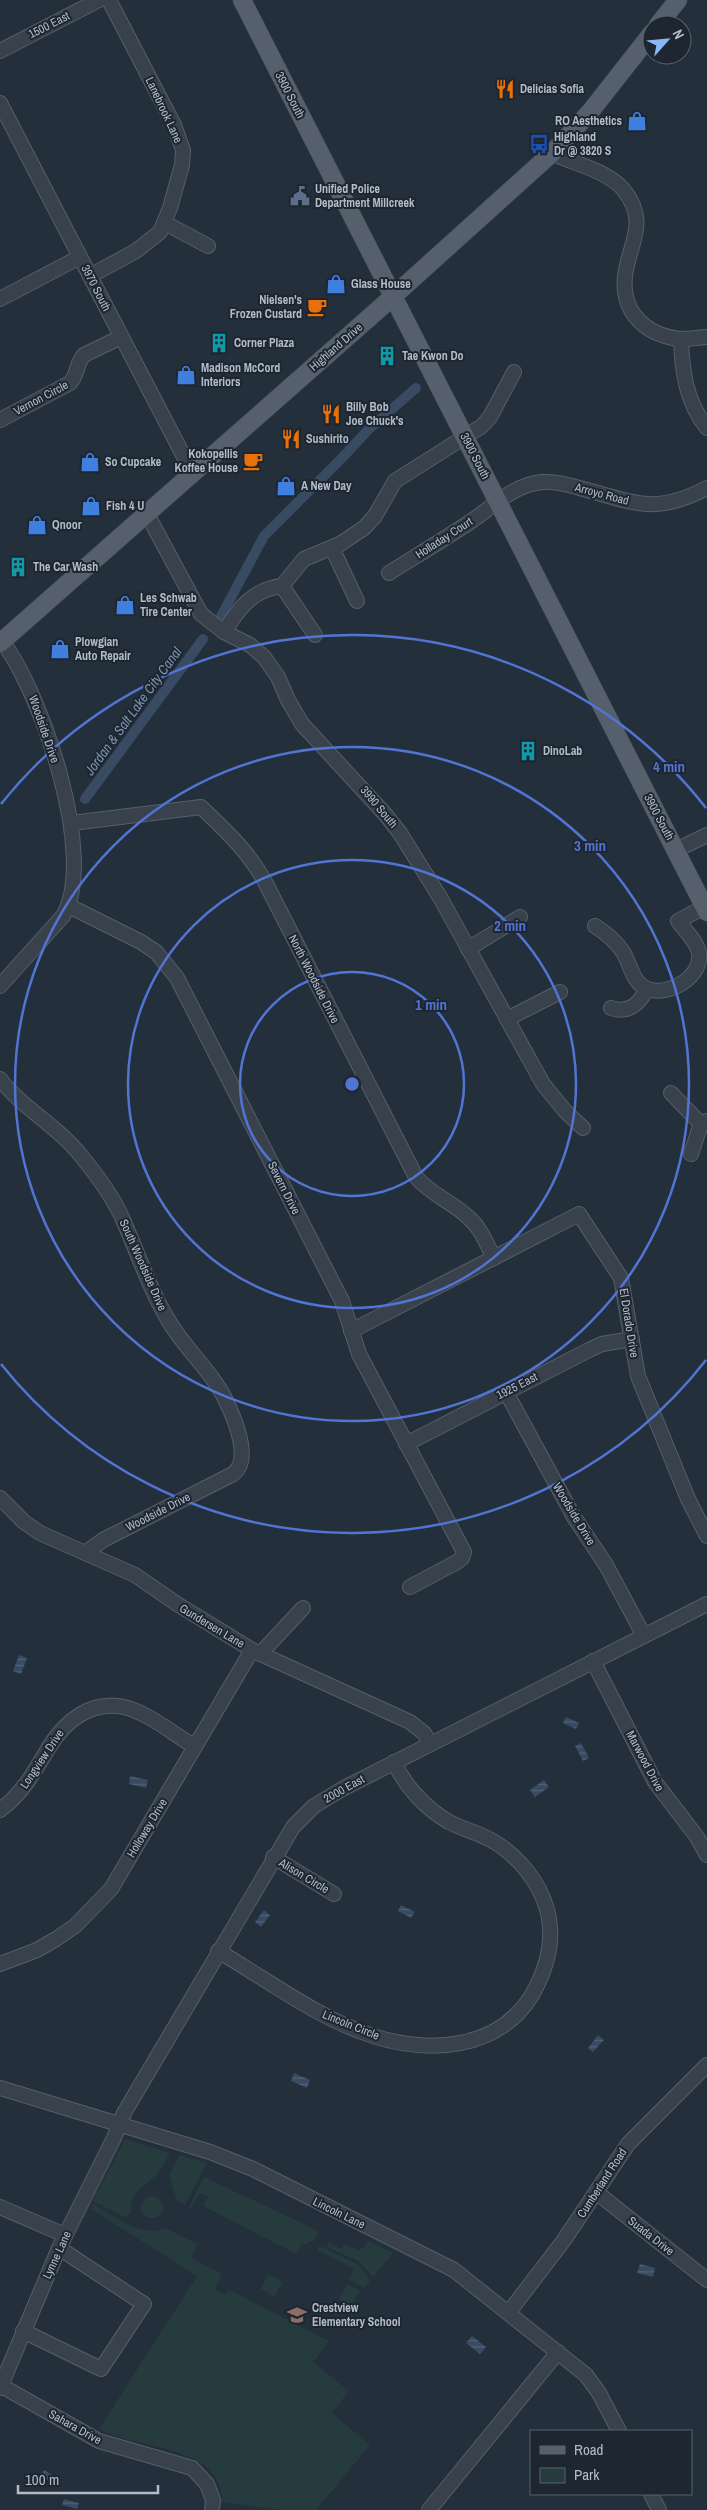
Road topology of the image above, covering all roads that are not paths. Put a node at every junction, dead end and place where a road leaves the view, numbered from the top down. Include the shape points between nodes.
1 (99, 0) edge
2 (110, 0) edge
3 (242, 0) edge
4 (678, 0) edge
5 (666, 15) edge
6 (642, 46) edge
7 (0, 51) edge
8 (0, 103) edge
9 (552, 153) junction
10 (165, 224) junction
11 (208, 246) dead end
12 (80, 257) junction
13 (90, 276) junction
14 (393, 296) junction
15 (0, 299) edge
16 (121, 336) junction
17 (707, 337) edge
18 (681, 339) junction
19 (514, 372) dead end
20 (0, 420) edge
21 (707, 428) edge
22 (466, 437) junction
23 (192, 474) junction
24 (707, 488) edge
25 (498, 500) junction
26 (147, 514) junction
27 (332, 548) junction
28 (389, 574) dead end
29 (282, 586) junction
30 (357, 601) dead end
31 (224, 632) junction
32 (315, 635) dead end
33 (1, 642) edge
34 (72, 823) junction
35 (707, 834) edge
36 (676, 850) junction
37 (68, 906) junction
38 (706, 909) edge
39 (520, 917) dead end
40 (595, 926) dead end
41 (468, 949) junction
42 (0, 986) edge
43 (647, 988) junction
44 (560, 992) dead end
45 (611, 1008) dead end
46 (507, 1019) junction
47 (0, 1079) edge
48 (671, 1093) dead end
49 (704, 1123) edge
50 (583, 1128) dead end
51 (691, 1154) dead end
52 (494, 1258) junction
53 (351, 1331) junction
54 (632, 1339) junction
55 (506, 1392) junction
56 (406, 1444) junction
57 (233, 1474) joint
58 (0, 1498) edge
59 (707, 1536) edge
60 (85, 1553) junction
61 (410, 1587) dead end
62 (707, 1604) edge
63 (303, 1608) dead end
64 (644, 1636) junction
65 (256, 1652) junction
66 (593, 1661) junction
67 (430, 1743) junction
68 (194, 1746) junction
69 (394, 1762) junction
70 (0, 1810) edge
71 (707, 1854) edge
72 (273, 1857) junction
73 (334, 1894) dead end
74 (218, 1951) junction
75 (0, 1964) edge
76 (707, 2065) edge
77 (0, 2088) edge
78 (120, 2124) junction
79 (596, 2192) junction
80 (0, 2206) edge
81 (65, 2235) junction
82 (59, 2248) junction
83 (707, 2280) edge
84 (509, 2312) junction
85 (23, 2331) junction
86 (558, 2352) junction
87 (0, 2387) edge
88 (618, 2430) edge
89 (652, 2495) edge
90 (212, 2510) edge
91 (429, 2510) edge
92 (659, 2510) edge

1 - 7 street, 1500 East
2 - 10 street, Lanebrook Lane via 174,125 183,150 178,182
3 - 14 main road, 3900 South
4 - 5 main road
6 - 9 main road, Highland Drive via 590,112
8 - 12 street, 3970 South
9 - 14 main road, Highland Drive
9 - 18 street via 598,172 623,189 637,223 634,248 625,275 629,306 637,322 663,335
10 - 11 street
10 - 13 street, Lanebrook Lane via 145,246
12 - 13 street, 3970 South
12 - 15 street
13 - 16 street, 3970 South
14 - 22 main road, 3900 South
14 - 23 main road, Highland Drive
16 - 20 street, Vernon Circle via 84,355 70,383
16 - 23 street, 3970 South
17 - 18 street
18 - 21 street via 685,382 699,418
19 - 22 street via 486,422
22 - 25 main road, 3900 South
22 - 27 street via 395,481 375,516 364,528
23 - 26 main road, Highland Drive
24 - 25 street, Arroyo Road via 679,502 651,505 567,484 543,482 522,487
25 - 28 street, Holladay Court
25 - 36 main road, 3900 South
26 - 31 street, 3990 South via 201,614
26 - 33 main road, Highland Drive
27 - 29 street via 304,559
27 - 30 street
29 - 31 street via 245,602
29 - 32 street
31 - 41 street, 3990 South via 242,640 264,657 302,724 386,814 441,899
33 - 34 street, Woodside Drive via 15,660 38,705
34 - 37 street via 73,890
34 - 52 street, North Woodside Drive via 201,807 236,841 253,860 264,880 416,1178 476,1224
35 - 36 street
36 - 38 main road, 3900 South
37 - 42 street via 63,916
37 - 53 street, Severn Drive via 141,942 156,952 177,978 342,1301
38 - 43 street via 678,921 698,947 699,964 695,972 668,989
39 - 41 street
40 - 43 street via 617,944 635,979
41 - 46 street, 3990 South
43 - 45 street via 634,1006 622,1010
44 - 46 street
46 - 50 street, 3990 South via 550,1094
47 - 57 street, South Woodside Drive via 81,1156 119,1212 153,1292 170,1323 227,1402 241,1447 238,1467
48 - 49 street
49 - 51 street
52 - 53 street, El Dorado Drive
52 - 54 street, El Dorado Drive via 579,1214 621,1278
53 - 56 street, Severn Drive via 359,1354
54 - 55 street, 1925 East via 602,1344
54 - 59 street, El Dorado Drive via 638,1376 688,1499
55 - 56 street, 1925 East
55 - 64 street, Woodside Drive
56 - 61 street, Severn Drive via 464,1556
57 - 60 street, Woodside Drive via 102,1540
58 - 60 street, Gundersen Lane via 24,1522
60 - 65 street, Gundersen Lane via 135,1575
62 - 64 street, 2000 East
63 - 65 street, Holloway Drive
64 - 66 street, 2000 East
65 - 67 street, Gundersen Lane via 410,1722 424,1733
65 - 68 street, Holloway Drive
66 - 67 street, 2000 East
66 - 71 street, Marwood Drive via 655,1782
67 - 69 street, 2000 East
68 - 70 street, Longview Drive via 125,1707 95,1708 67,1723 55,1736 26,1786
68 - 75 street, Holloway Drive via 115,1882 94,1908 56,1939
69 - 72 street, 2000 East via 314,1806 293,1827
69 - 74 street, Lincoln Circle via 401,1777 428,1808 511,1854 530,1875 543,1898 550,1925 550,1948 546,1965 526,2005 496,2032 473,2041 451,2046 402,2042 374,2036 318,2011
72 - 73 street, Alison Circle
72 - 74 street, 2000 East
74 - 78 street, 2000 East
76 - 79 street, Cumberland Road via 634,2136
77 - 78 street, Lincoln Lane
78 - 81 street, Lynne Lane
78 - 84 street, Lincoln Lane via 210,2152 253,2170 454,2270
79 - 83 street, Suada Drive
79 - 84 street, Cumberland Road via 555,2253
80 - 81 street
81 - 82 street, Lynne Lane
82 - 85 street, Lynne Lane
82 - 85 street via 144,2304 101,2369
84 - 86 street, Lincoln Lane
85 - 87 street, Lynne Lane
86 - 88 street, Lincoln Lane via 595,2386
86 - 91 street
87 - 90 street, Sahara Drive via 99,2442 196,2471 207,2484 213,2500
89 - 92 street

